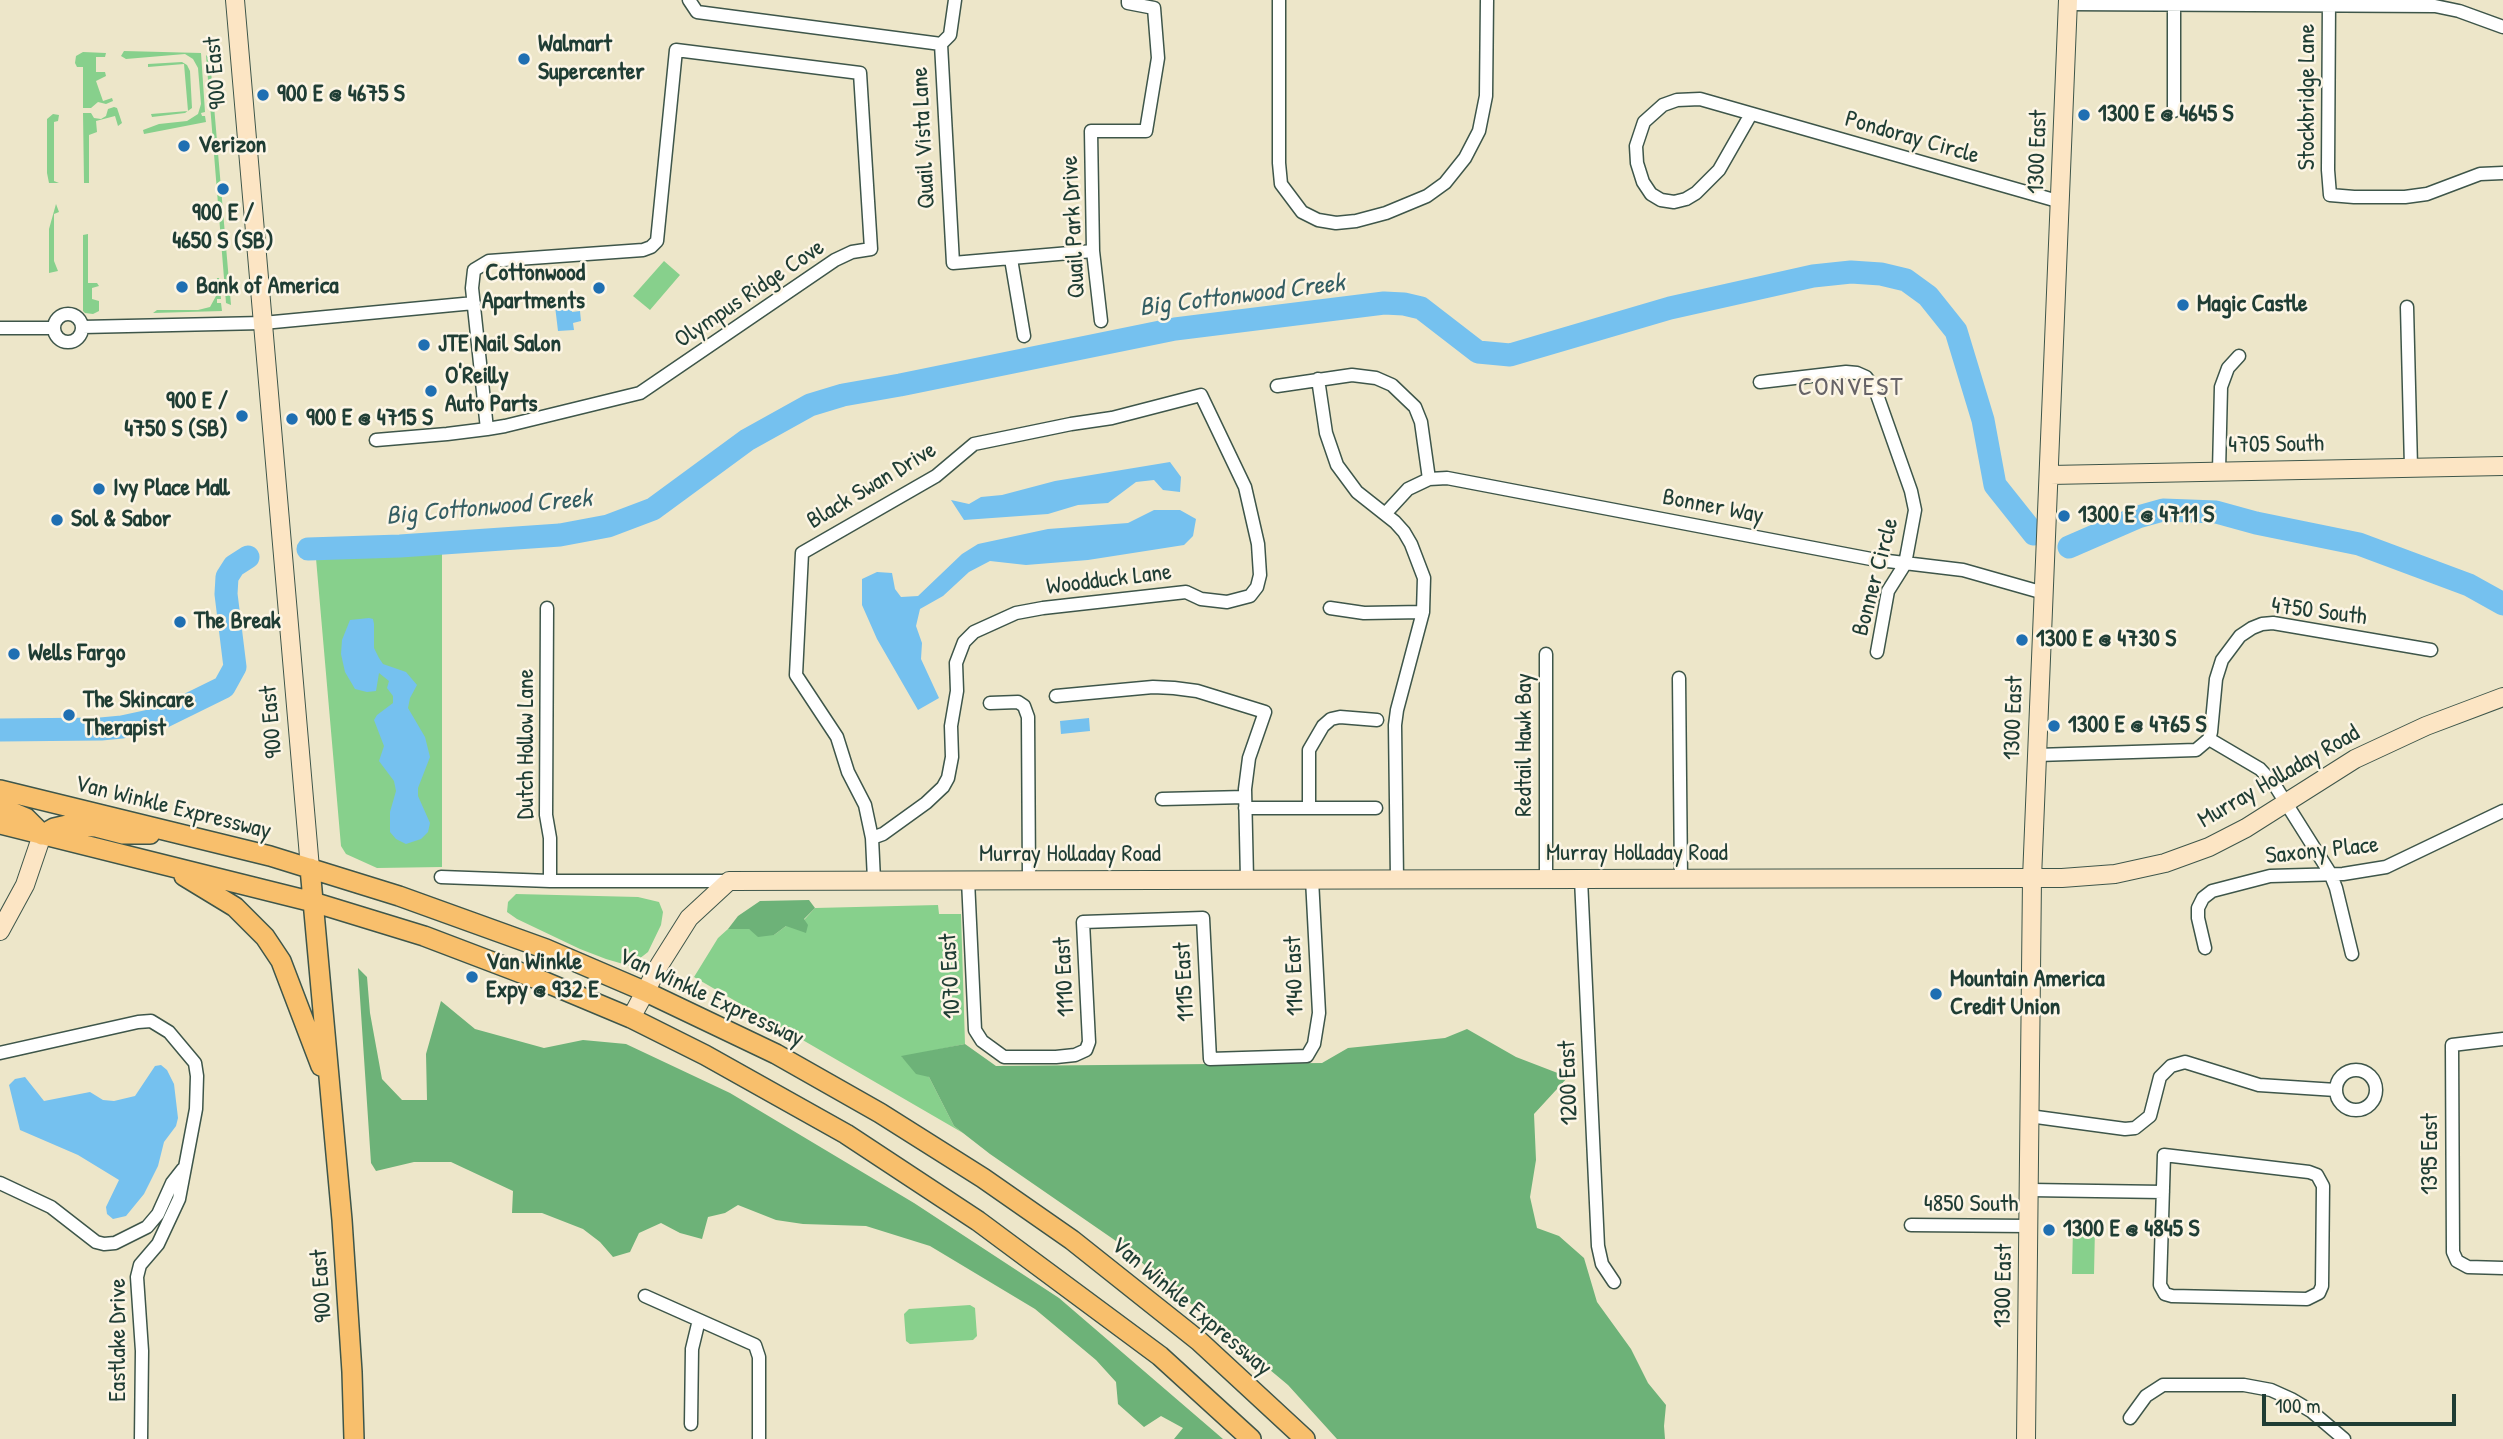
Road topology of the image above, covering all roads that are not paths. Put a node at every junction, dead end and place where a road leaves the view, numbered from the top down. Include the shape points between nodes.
1 (235, 0) edge
2 (689, 0) edge
3 (955, 0) edge
4 (1128, 0) edge
5 (1279, 0) edge
6 (1487, 0) edge
7 (2068, 2) edge
8 (2329, 3) edge
9 (2174, 4) junction
10 (2503, 27) edge
11 (941, 44) junction
12 (2174, 111) dead end
13 (1751, 114) junction
14 (2503, 173) edge
15 (2061, 202) junction
16 (1093, 251) junction
17 (1011, 259) junction
18 (474, 303) junction
19 (2407, 307) dead end
20 (1101, 321) dead end
21 (263, 323) junction
22 (82, 327) junction
23 (0, 328) edge
24 (53, 328) junction
25 (1024, 335) dead end
26 (2239, 356) dead end
27 (1318, 379) junction
28 (1760, 382) dead end
29 (1277, 386) dead end
30 (487, 429) junction
31 (376, 440) dead end
32 (962, 454) joint
33 (2503, 466) edge
34 (2411, 467) junction
35 (2219, 471) junction
36 (2050, 475) junction
37 (1429, 480) junction
38 (1385, 514) junction
39 (1905, 564) junction
40 (2044, 593) junction
41 (547, 608) dead end
42 (1330, 608) dead end
43 (1423, 612) junction
44 (2431, 650) dead end
45 (1877, 652) dead end
46 (1546, 654) dead end
47 (1679, 678) dead end
48 (1056, 695) dead end
49 (2503, 697) edge
50 (990, 703) dead end
51 (1377, 720) dead end
52 (2208, 739) junction
53 (2037, 755) junction
54 (0, 790) edge
55 (1162, 799) dead end
56 (2286, 802) junction
57 (1245, 803) junction
58 (0, 807) edge
59 (1309, 808) junction
60 (1376, 808) dead end
61 (2503, 811) edge
62 (0, 824) edge
63 (181, 834) junction
64 (42, 835) junction
65 (872, 838) junction
66 (166, 866) junction
67 (310, 868) junction
68 (2330, 873) junction
69 (441, 877) dead end
70 (2032, 878) junction
71 (1398, 879) junction
72 (1546, 879) junction
73 (1581, 879) junction
74 (1681, 879) junction
75 (874, 880) junction
76 (968, 880) junction
77 (1029, 880) junction
78 (1247, 880) junction
79 (1312, 880) junction
80 (550, 881) junction
81 (729, 881) junction
82 (313, 902) junction
83 (1146, 919) joint
84 (0, 931) edge
85 (2205, 948) dead end
86 (2352, 954) dead end
87 (644, 991) junction
88 (631, 1018) junction
89 (2503, 1039) edge
90 (1086, 1050) joint
91 (0, 1053) edge
92 (1210, 1059) joint
93 (330, 1090) junction
94 (2336, 1090) dead end
95 (2029, 1116) junction
96 (183, 1169) junction
97 (0, 1182) edge
98 (2029, 1190) junction
99 (2163, 1192) junction
100 (1911, 1225) dead end
101 (2030, 1226) junction
102 (2503, 1268) edge
103 (1614, 1282) dead end
104 (645, 1296) dead end
105 (699, 1320) junction
106 (2130, 1418) dead end
107 (691, 1424) dead end
108 (141, 1439) edge
109 (354, 1439) edge
110 (760, 1439) edge
111 (1251, 1439) edge
112 (1305, 1439) edge
113 (2026, 1439) edge
114 (2344, 1439) edge

1 - 21 main road, 900 East
2 - 11 street, Quail Vista Lane via 697,12
3 - 11 street via 950,35
4 - 16 street, Quail Park Drive via 1154,8 1155,83 1146,131 1091,131
5 - 6 street via 1282,184 1302,212 1335,223 1386,214 1427,196 1445,183 1473,144 1486,96
7 - 9 street
7 - 15 main road, 1300 East
8 - 9 street
8 - 10 street via 2435,6
8 - 14 street, Stockbridge Lane via 2330,195 2405,197 2427,194 2480,174
9 - 12 street
11 - 17 street, Quail Vista Lane via 953,263
13 - 13 street, Pondoray Circle via 1719,170 1696,193 1674,202 1651,194 1637,163 1636,146 1644,122 1663,105 1700,99
13 - 15 street, Pondoray Circle
15 - 36 main road, 1300 East
16 - 17 street, Quail Vista Lane
16 - 20 street, Quail Park Drive
17 - 25 street
18 - 21 street
18 - 30 street
18 - 30 street, Olympus Ridge Cove via 474,270 489,261 643,250 657,240 676,51 860,73 871,248 835,260 640,393
19 - 34 street
21 - 22 street
21 - 67 main road, 900 East
22 - 24 street via 75,316 67,314 59,317
22 - 24 street via 79,337 66,342 57,338
23 - 24 street
26 - 35 street via 2221,387
27 - 29 street
27 - 37 street via 1364,376 1392,385 1404,395 1421,422
27 - 38 street via 1326,433 1338,465 1357,492
28 - 39 street, Bonner Circle via 1846,372 1866,377 1875,388 1914,500
30 - 31 street, Olympus Ridge Cove
32 - 65 street, Black Swan Drive via 936,476 802,553 796,675 837,737 865,806
32 - 65 street, Woodduck Lane via 974,444 1112,418 1200,395 1245,487 1258,544 1257,587 1250,596 1227,602 1186,592 1043,608 1016,613 974,632 964,642 956,663 948,778 926,803
33 - 34 main road, 4705 South
34 - 35 main road, 4705 South
35 - 36 main road, 4705 South
36 - 40 main road, 1300 East
37 - 38 street via 1408,489
37 - 39 street, Bonner Way via 1475,482
38 - 43 street via 1411,544 1420,565
39 - 40 street, Bonner Way via 1963,570
39 - 45 street, Bonner Circle via 1888,591
40 - 53 main road, 1300 East
41 - 80 street, Dutch Hollow Lane
42 - 43 street via 1364,613
43 - 71 street via 1395,725
44 - 52 street, 4750 South via 2273,622 2252,628 2230,648 2218,669
46 - 72 street, Redtail Hawk Bay
47 - 74 street
48 - 57 street via 1174,688 1265,712 1249,758
49 - 56 main road, Murray Holladay Road via 2355,759
50 - 77 street via 1018,702 1028,717
51 - 59 street via 1340,717 1323,726 1310,750
52 - 53 street via 2202,747 2189,751
52 - 56 street via 2260,769
53 - 70 main road, 1300 East
54 - 63 main road, Van Winkle Expressway
55 - 57 street
56 - 68 street
56 - 70 main road, Murray Holladay Road via 2221,841 2165,863 2115,874
57 - 59 street
57 - 78 street
58 - 64 main road via 26,818
59 - 60 street
61 - 68 street, Saxony Place via 2386,867
62 - 64 main road
63 - 64 main road via 123,834 67,825
63 - 67 main road, Van Winkle Expressway
64 - 66 main road
64 - 84 main road via 25,885
65 - 75 street
66 - 82 main road
66 - 93 main road via 235,907 265,937 281,961
67 - 82 main road, 900 East
67 - 87 main road, Van Winkle Expressway via 499,931
68 - 85 street, Saxony Place via 2270,876 2213,891 2198,908
68 - 86 street
69 - 80 street, Murray Holladay Road
70 - 74 main road, Murray Holladay Road
70 - 95 main road, 1300 East
71 - 72 main road, Murray Holladay Road
71 - 79 main road, Murray Holladay Road
72 - 73 main road, Murray Holladay Road
73 - 74 main road, Murray Holladay Road
73 - 103 street, 1200 East via 1598,1246 1602,1264
75 - 76 main road, Murray Holladay Road
75 - 81 main road, Murray Holladay Road
76 - 77 main road, Murray Holladay Road
76 - 90 street, 1070 East via 975,1030 982,1041 1004,1057 1056,1057
77 - 78 main road, Murray Holladay Road
78 - 79 main road, Murray Holladay Road
79 - 92 street, 1140 East via 1319,1013 1314,1044 1307,1056
80 - 81 street, Murray Holladay Road
81 - 87 main road via 690,918
82 - 88 main road via 424,936
82 - 93 main road, 900 East
83 - 90 street, 1110 East via 1083,922
83 - 92 street, 1115 East via 1203,918
87 - 88 main road
87 - 112 main road, Van Winkle Expressway via 841,1089 1013,1198 1156,1305
88 - 111 main road via 777,1094 925,1185 1160,1356
89 - 102 street, 1395 East via 2452,1045 2452,1241 2457,1261 2474,1268
91 - 96 street, Eastlake Drive via 152,1021 169,1032 195,1063 196,1109
93 - 109 main road, 900 East via 349,1313
94 - 95 street via 2259,1085 2185,1062 2171,1066 2160,1077 2150,1116 2135,1128
95 - 98 main road, 1300 East
96 - 97 street via 147,1227 104,1244 51,1207
96 - 108 street, Eastlake Drive via 170,1222 140,1265 137,1277
98 - 99 street
98 - 101 main road, 1300 East
99 - 99 street via 2160,1285 2165,1294 2307,1299 2319,1293 2323,1186 2317,1175 2164,1155
100 - 101 street, 4850 South
101 - 113 main road, 1300 East
104 - 105 street
105 - 107 street via 692,1349
105 - 110 street via 756,1347
106 - 114 street via 2146,1396 2163,1385 2244,1385 2291,1399

